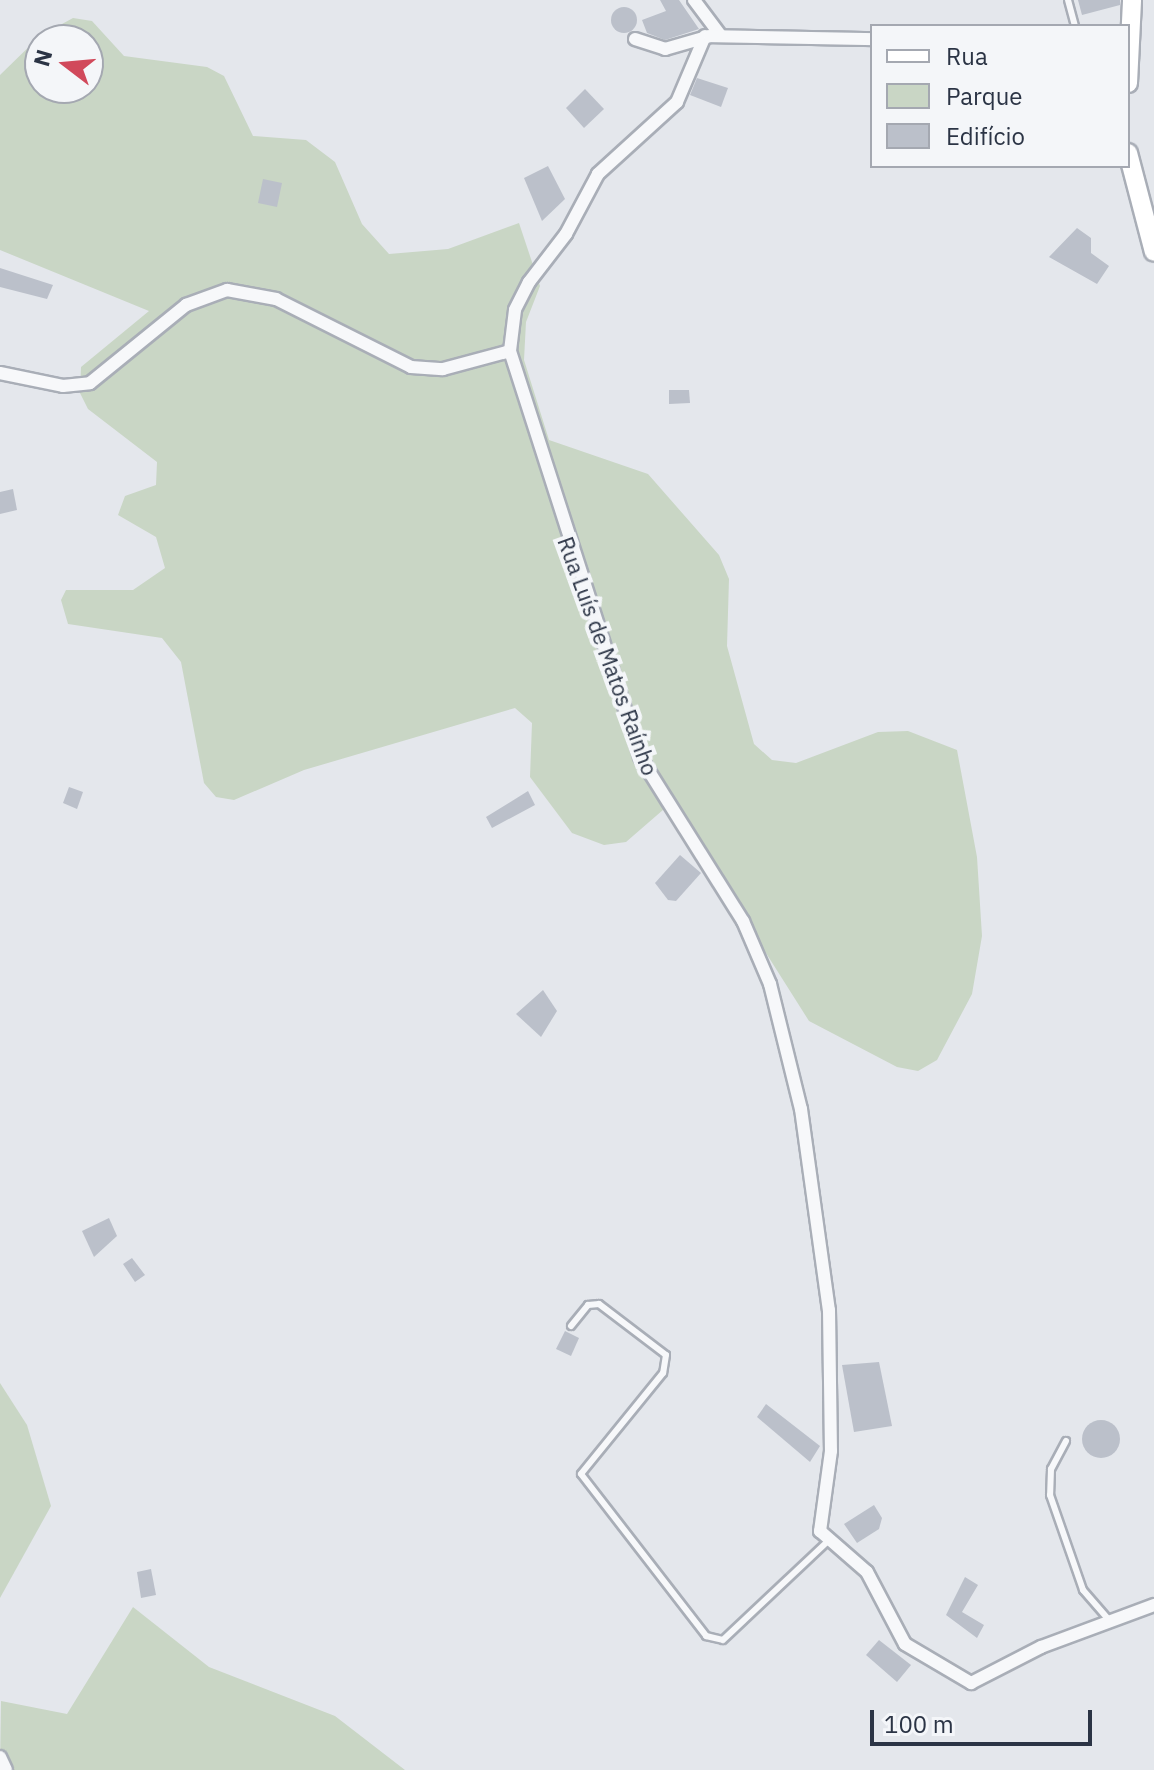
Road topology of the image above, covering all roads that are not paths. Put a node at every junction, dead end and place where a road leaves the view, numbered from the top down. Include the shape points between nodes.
1 (694, 0) edge
2 (1068, 0) edge
3 (1132, 0) edge
4 (1074, 24) edge
5 (705, 36) junction
6 (721, 36) junction
7 (635, 39) dead end
8 (870, 39) edge
9 (1130, 42) edge
10 (1130, 163) edge
11 (1130, 167) edge
12 (1133, 179) junction
13 (1154, 252) edge
14 (510, 351) junction
15 (0, 373) edge
16 (571, 1326) dead end
17 (1066, 1441) dead end
18 (827, 1542) junction
19 (1154, 1605) edge
20 (1109, 1620) junction
21 (0, 1757) edge
22 (6, 1770) edge

1 - 6 street
2 - 4 lane
3 - 9 main road
5 - 6 street
5 - 7 street via 665,49
5 - 14 street via 677,102 594,179 566,234 529,282 515,310
6 - 8 street
10 - 12 main road
11 - 12 street
12 - 13 main road
14 - 15 street via 443,369 411,367 276,299 227,290 186,305 90,383 63,386
14 - 18 street, Rua Luís de Matos Raínho via 640,757 743,921 768,978 801,1109 830,1362 831,1461 819,1524
16 - 18 lane via 596,1303 666,1355 663,1373 581,1474 706,1636 723,1640
17 - 20 lane via 1049,1492 1083,1590
18 - 20 street via 870,1575 905,1644 968,1682
19 - 20 street
21 - 22 street

